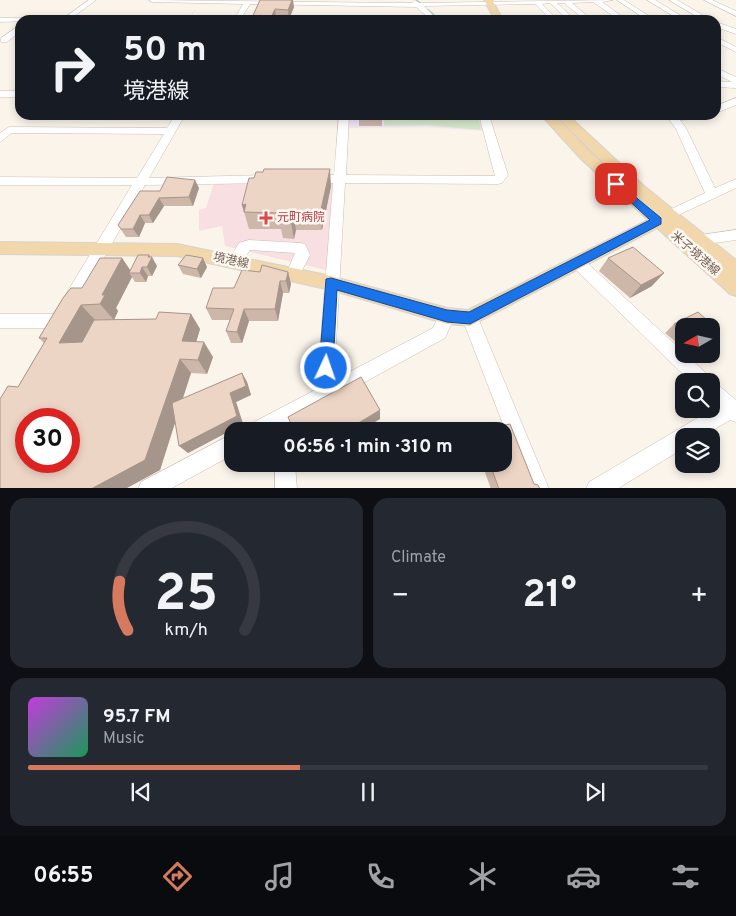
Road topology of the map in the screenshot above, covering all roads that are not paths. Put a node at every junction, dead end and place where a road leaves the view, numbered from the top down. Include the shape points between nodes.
1 (93, 0) edge
2 (152, 0) edge
3 (565, 0) edge
4 (594, 0) edge
5 (610, 0) edge
6 (620, 0) edge
7 (650, 0) edge
8 (672, 0) edge
9 (707, 0) edge
10 (720, 0) edge
11 (205, 1) edge
12 (248, 1) edge
13 (448, 1) edge
14 (472, 1) edge
15 (492, 1) edge
16 (513, 1) edge
17 (535, 1) edge
18 (551, 1) edge
19 (415, 2) edge
20 (736, 6) edge
21 (480, 14) dead end
22 (736, 14) edge
23 (71, 15) edge
24 (240, 15) edge
25 (429, 15) edge
26 (497, 15) edge
27 (502, 15) edge
28 (550, 15) edge
29 (566, 15) edge
30 (583, 15) edge
31 (616, 15) edge
32 (644, 15) edge
33 (676, 15) edge
34 (699, 15) edge
35 (0, 20) edge
36 (15, 20) edge
37 (721, 26) edge
38 (15, 32) edge
39 (736, 32) edge
40 (2, 40) edge
41 (15, 40) edge
42 (721, 42) edge
43 (735, 49) edge
44 (721, 73) edge
45 (736, 81) edge
46 (721, 84) edge
47 (736, 85) edge
48 (0, 94) edge
49 (15, 94) edge
50 (736, 101) edge
51 (721, 108) edge
52 (177, 120) edge
53 (344, 120) edge
54 (486, 120) edge
55 (552, 120) edge
56 (566, 120) edge
57 (674, 120) edge
58 (5, 130) edge
59 (170, 131) junction
60 (0, 138) edge
61 (281, 179) edge
62 (300, 179) edge
63 (340, 179) junction
64 (142, 180) junction
65 (0, 181) edge
66 (736, 184) edge
67 (712, 196) junction
68 (664, 218) junction
69 (736, 235) edge
70 (700, 240) junction
71 (0, 248) edge
72 (102, 249) junction
73 (235, 261) junction
74 (578, 263) junction
75 (736, 270) edge
76 (293, 274) junction
77 (331, 283) junction
78 (736, 290) edge
79 (447, 316) junction
80 (470, 318) junction
81 (59, 320) junction
82 (0, 321) edge
83 (49, 337) edge
84 (694, 373) edge
85 (327, 392) junction
86 (720, 398) edge
87 (734, 411) edge
88 (286, 422) edge
89 (700, 428) edge
90 (675, 441) edge
91 (224, 448) edge
92 (285, 472) edge
93 (148, 488) edge
94 (286, 488) edge
95 (539, 488) edge
96 (596, 488) edge

1 - 23 street
2 - 11 street
3 - 4 street
3 - 18 street
3 - 30 street
4 - 5 street
4 - 31 street
6 - 32 street
7 - 33 street
8 - 34 street
9 - 22 lane
10 - 20 street
11 - 12 street
12 - 19 street
12 - 24 street
13 - 14 street
13 - 19 street
14 - 15 street
14 - 21 street
15 - 16 street
15 - 26 main road
15 - 27 main road
16 - 17 street
17 - 18 street
17 - 28 street
18 - 29 street
19 - 25 street
35 - 36 street
37 - 39 street
38 - 40 street
40 - 41 street
42 - 43 street
44 - 45 street
46 - 47 street
48 - 49 street
50 - 51 street
52 - 59 street
53 - 63 street
54 - 63 street via 502,175 498,180
55 - 68 main road, 米子境港線 via 586,157
56 - 68 main road, 米子境港線
57 - 67 lane
58 - 59 street
58 - 60 street
59 - 64 street
61 - 64 lane
62 - 63 lane
63 - 77 street
64 - 65 street
64 - 72 street
66 - 67 street
67 - 68 street
68 - 70 main road, 米子境港線
68 - 74 main road
68 - 78 main road, 米子境港線
69 - 70 street
70 - 75 main road, 米子境港線
71 - 72 main road, 境港線
72 - 73 main road, 境港線 via 177,250
72 - 81 street
73 - 76 main road, 境港線
73 - 76 street via 249,245 300,248 303,255
74 - 80 main road
74 - 84 street
76 - 77 main road, 境港線
77 - 79 main road, 境港線
77 - 85 street
79 - 80 main road, 境港線
79 - 85 street via 439,333
80 - 95 street
81 - 82 street
81 - 83 street
85 - 88 street
86 - 87 street
87 - 89 street
90 - 96 street
91 - 93 street
92 - 94 street

